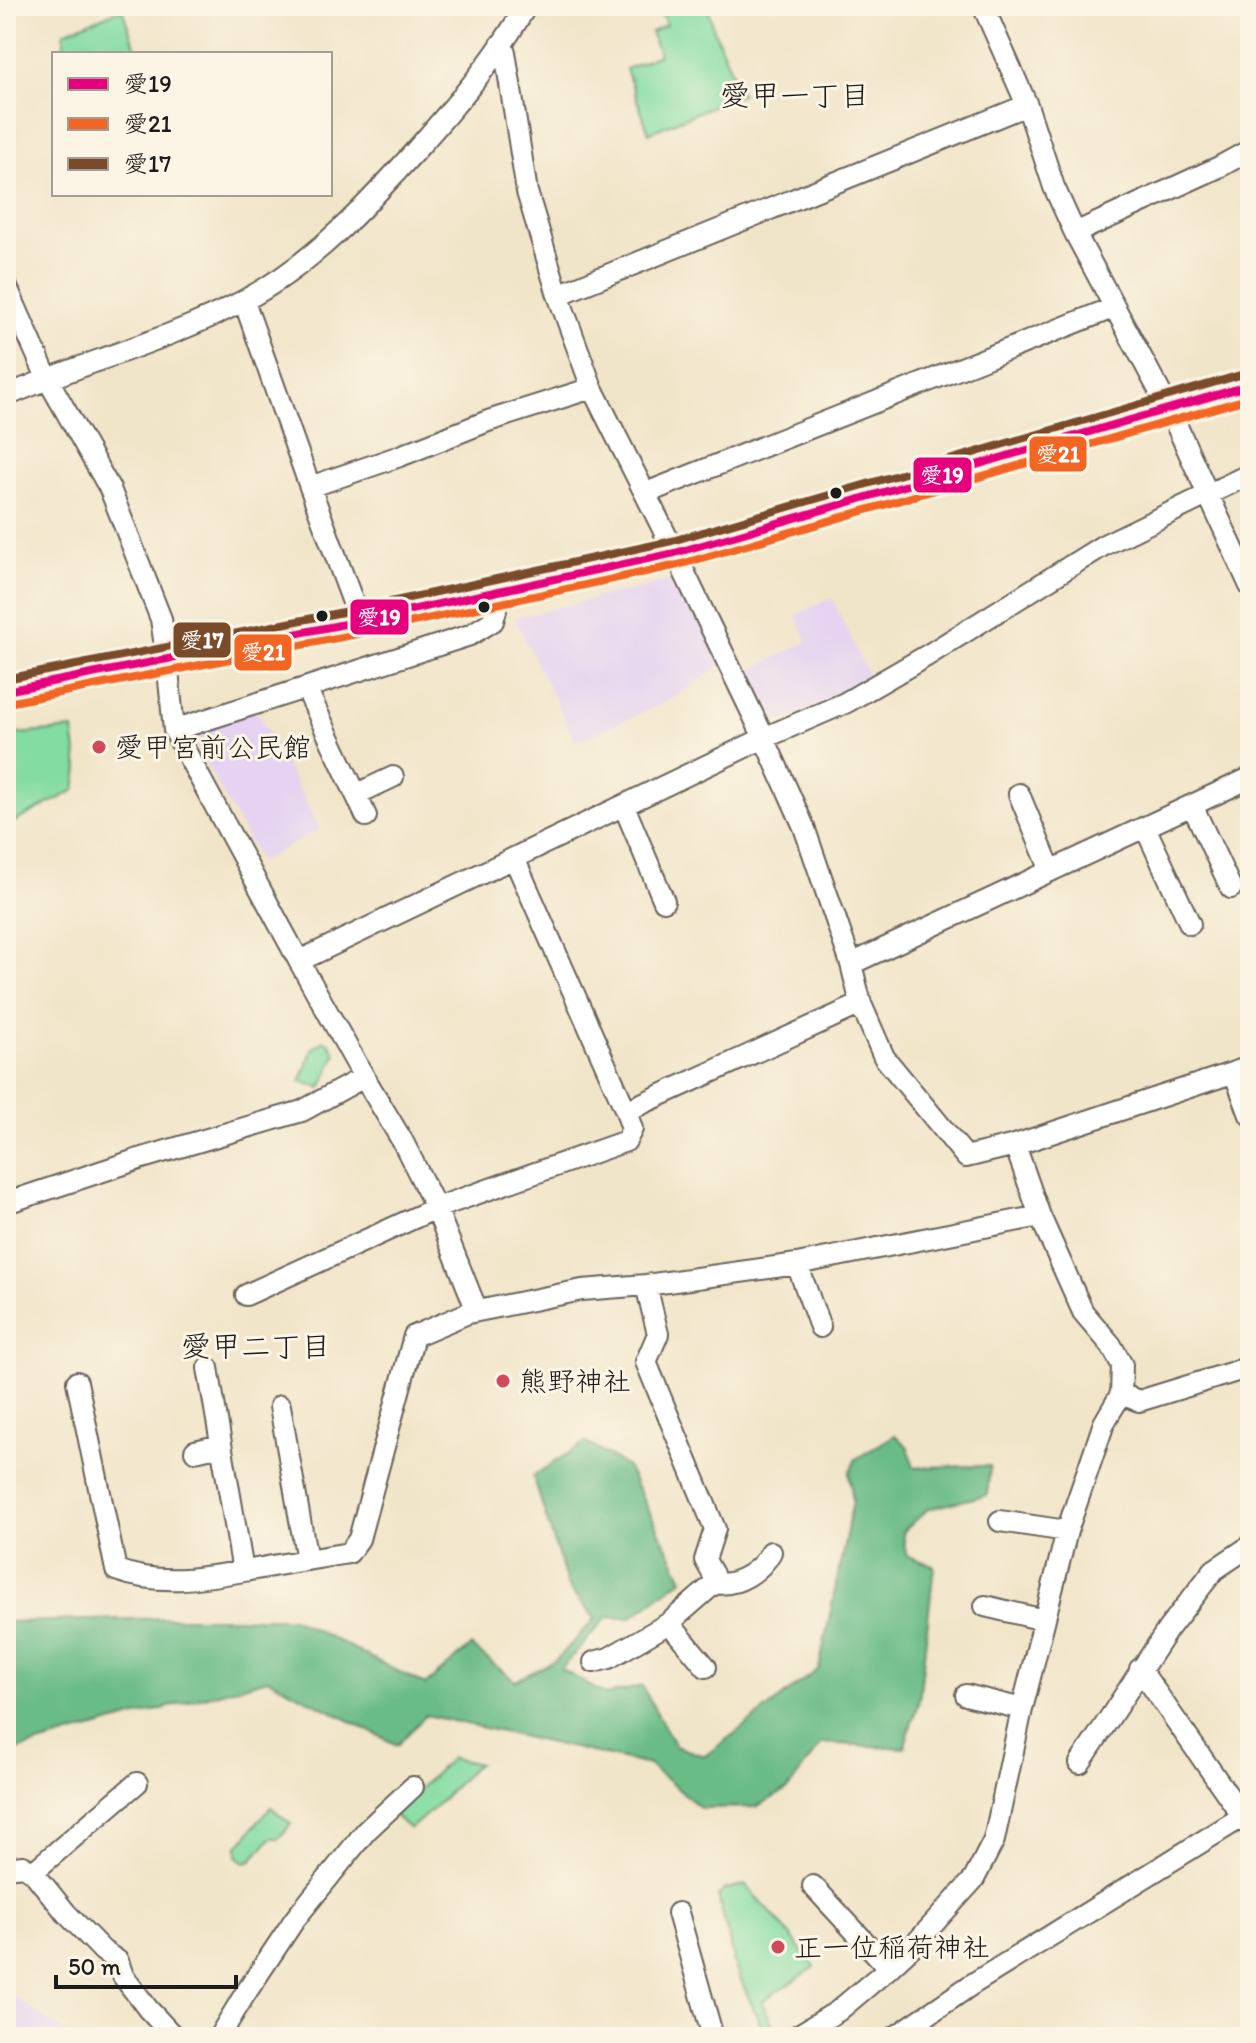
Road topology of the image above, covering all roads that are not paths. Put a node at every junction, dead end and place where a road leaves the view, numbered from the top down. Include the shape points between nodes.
1 (983, 6) edge
2 (531, 7) edge
3 (501, 44) junction
4 (1027, 105) junction
5 (1250, 150) edge
6 (1075, 233) junction
7 (6, 285) edge
8 (558, 295) junction
9 (244, 301) junction
10 (1115, 307) junction
11 (47, 378) junction
12 (1250, 385) edge
13 (592, 388) junction
14 (6, 396) edge
15 (1169, 409) junction
16 (1250, 474) edge
17 (310, 487) junction
18 (646, 493) junction
19 (1208, 495) junction
20 (675, 553) junction
21 (1250, 586) edge
22 (493, 593) junction
23 (360, 621) junction
24 (167, 660) junction
25 (306, 688) junction
26 (6, 691) edge
27 (174, 730) junction
28 (764, 738) junction
29 (393, 777) dead end
30 (1250, 778) edge
31 (357, 794) junction
32 (1019, 794) dead end
33 (1192, 805) junction
34 (624, 806) junction
35 (366, 816) dead end
36 (1145, 827) junction
37 (514, 858) junction
38 (1051, 871) junction
39 (1230, 877) dead end
40 (664, 901) dead end
41 (1190, 924) dead end
42 (299, 961) junction
43 (851, 964) junction
44 (861, 1004) junction
45 (1242, 1069) edge
46 (364, 1077) junction
47 (626, 1111) junction
48 (1250, 1115) edge
49 (1015, 1145) junction
50 (6, 1203) edge
51 (436, 1208) junction
52 (1040, 1216) junction
53 (797, 1264) junction
54 (646, 1285) junction
55 (246, 1295) dead end
56 (477, 1311) junction
57 (820, 1327) dead end
58 (1250, 1367) edge
59 (208, 1368) dead end
60 (77, 1382) dead end
61 (1121, 1394) junction
62 (280, 1406) dead end
63 (221, 1445) junction
64 (195, 1451) dead end
65 (1000, 1521) dead end
66 (1067, 1531) junction
67 (1250, 1546) edge
68 (771, 1552) dead end
69 (307, 1560) junction
70 (243, 1571) junction
71 (715, 1583) junction
72 (985, 1606) dead end
73 (1044, 1620) junction
74 (669, 1623) junction
75 (594, 1662) dead end
76 (706, 1667) dead end
77 (1140, 1669) junction
78 (966, 1695) dead end
79 (1022, 1709) junction
80 (1080, 1763) dead end
81 (124, 1785) dead end
82 (413, 1787) dead end
83 (1247, 1819) edge
84 (6, 1868) edge
85 (33, 1872) junction
86 (813, 1886) dead end
87 (678, 1913) dead end
88 (889, 1968) junction
89 (174, 2037) edge
90 (219, 2037) edge
91 (713, 2037) edge
92 (795, 2037) edge
93 (895, 2037) edge

1 - 4 street
2 - 3 street
3 - 8 street via 527,192
3 - 9 street via 457,103 366,205 290,273
4 - 6 street
4 - 8 street
5 - 6 street
6 - 10 street
7 - 11 street
8 - 13 street
9 - 11 street via 194,325
9 - 17 street
10 - 15 street
10 - 18 street
11 - 14 street
11 - 24 street via 110,489 161,619
12 - 15 street
13 - 17 street
13 - 18 street
15 - 19 street
15 - 20 street
16 - 19 street
17 - 23 street
18 - 20 street
19 - 21 street
19 - 28 street via 1104,545 845,703
20 - 22 street
20 - 28 street
22 - 23 street
22 - 25 street via 493,621 470,635
23 - 24 street
24 - 26 street
24 - 27 street
25 - 27 street
25 - 31 street
27 - 42 street
28 - 34 street
28 - 43 street via 804,827
29 - 31 street
30 - 33 street
31 - 35 street
32 - 38 street
33 - 36 street
33 - 39 street
34 - 37 street
34 - 40 street
36 - 38 street
36 - 41 street via 1184,900
37 - 42 street
37 - 47 street
38 - 43 street
42 - 46 street
43 - 44 street
44 - 47 street
44 - 49 street via 884,1057 966,1157
45 - 48 street
45 - 49 street
46 - 50 street via 302,1111
46 - 51 street
47 - 51 street via 632,1129 626,1141
49 - 52 street
51 - 55 street via 297,1260
51 - 56 street
52 - 53 street
52 - 61 street via 1083,1312 1122,1365
53 - 54 street
53 - 57 street
54 - 56 street via 582,1290
54 - 71 street via 658,1334 646,1362 715,1529 705,1560
56 - 69 street via 414,1336 359,1539 349,1553
58 - 61 street via 1139,1401
59 - 63 street
60 - 70 street via 116,1570 134,1577 190,1580
61 - 66 street via 1104,1423
62 - 69 street
63 - 64 street
63 - 70 street
65 - 66 street
66 - 73 street
67 - 77 street via 1214,1570
68 - 71 street via 742,1580
69 - 70 street
71 - 74 street
72 - 73 street
73 - 79 street
74 - 75 street
74 - 76 street
77 - 80 street
77 - 83 street
78 - 79 street
79 - 88 street via 994,1840 974,1879
81 - 85 street
82 - 90 street via 366,1831 295,1919
83 - 93 street via 971,1985
84 - 85 street via 23,1866
85 - 89 street via 66,1913 118,1961 123,1976
86 - 88 street
87 - 91 street
88 - 92 street via 838,2011

